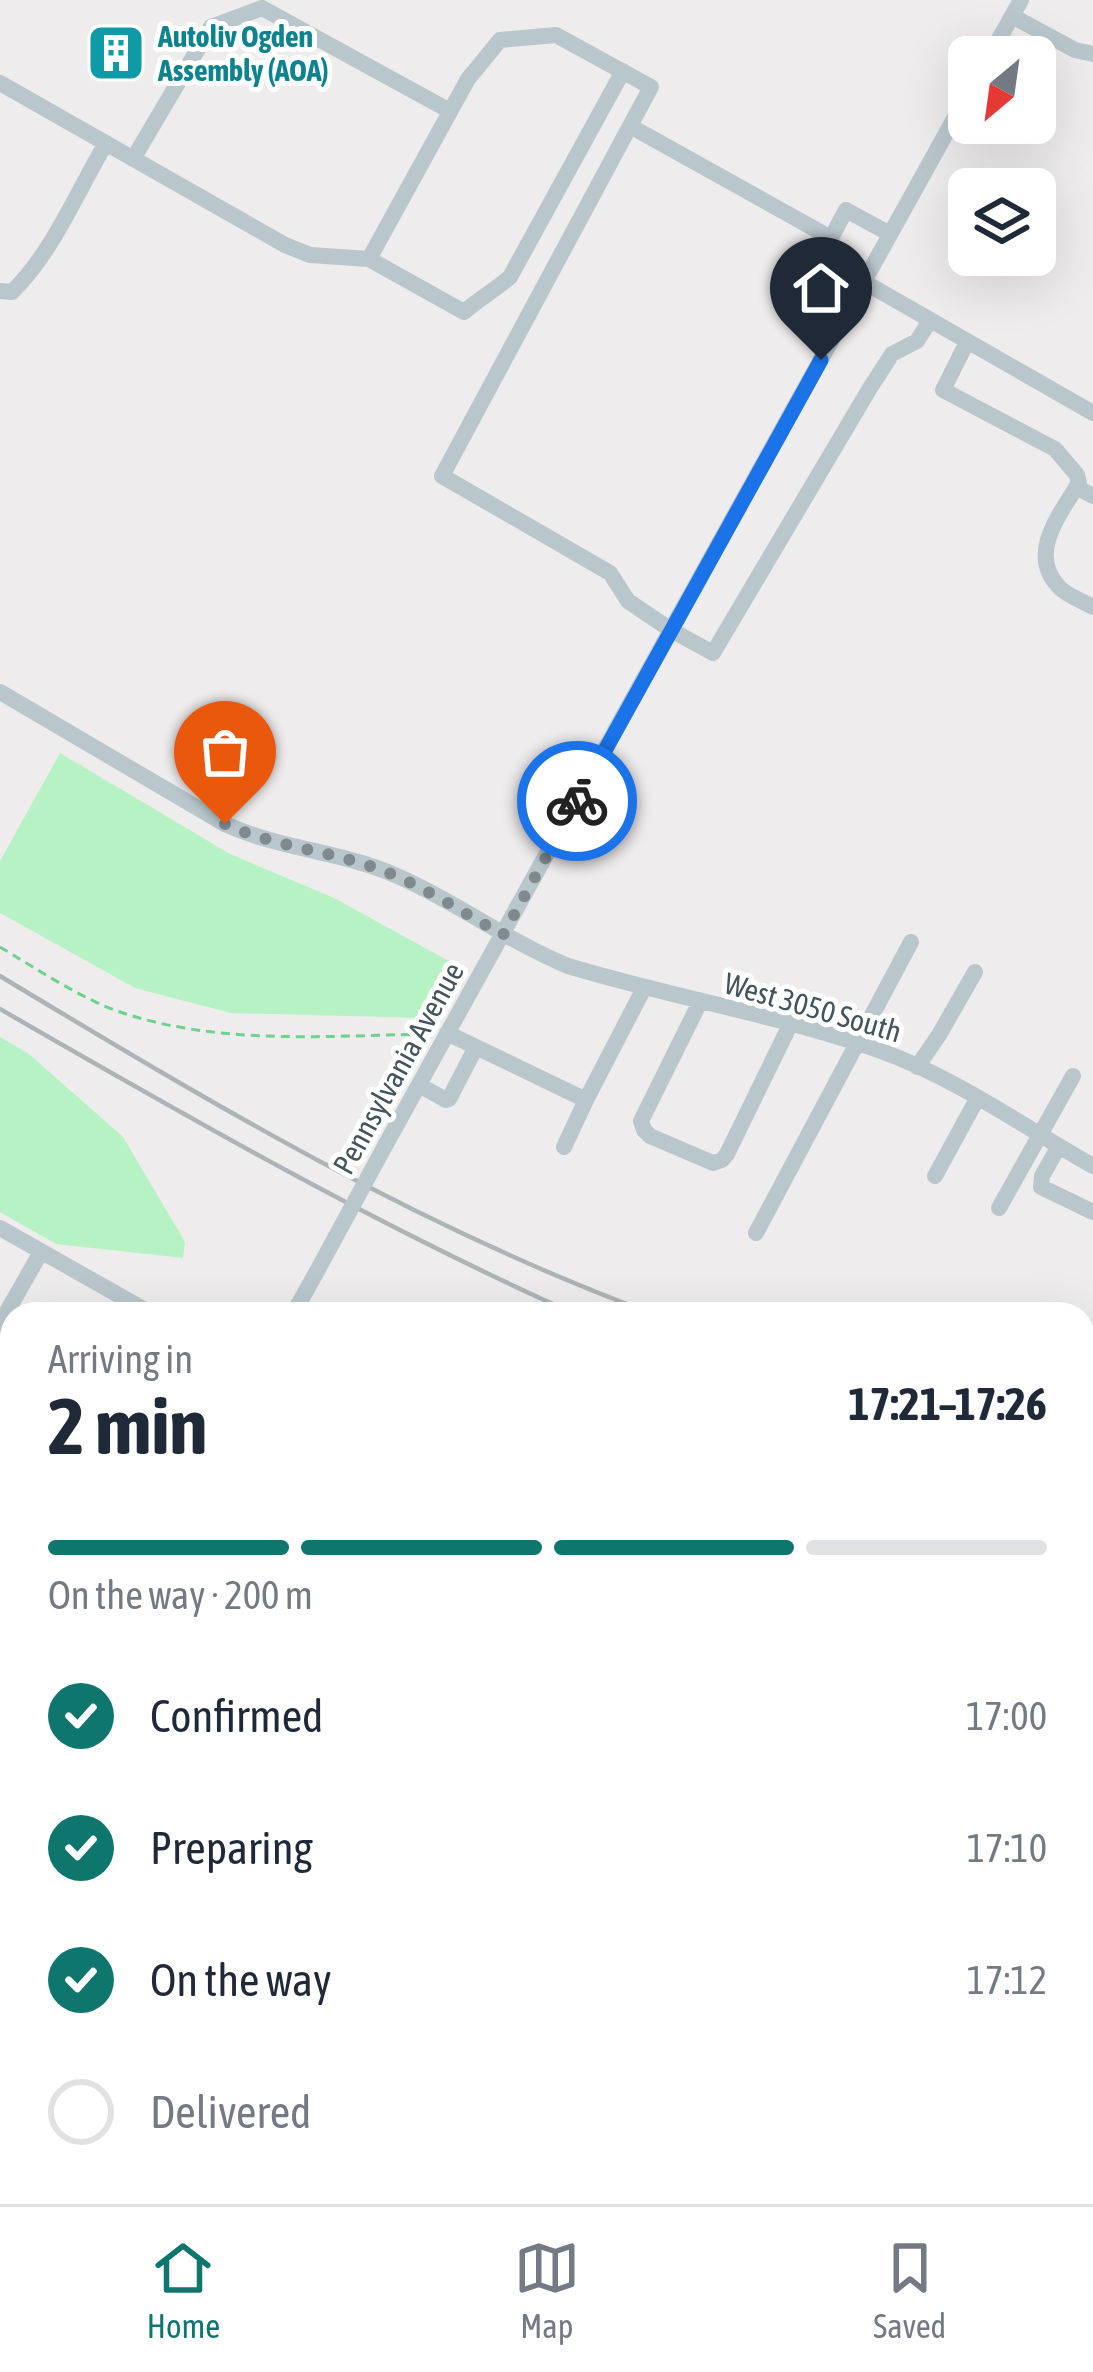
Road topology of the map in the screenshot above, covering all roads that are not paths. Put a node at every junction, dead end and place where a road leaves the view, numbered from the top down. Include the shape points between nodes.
1 (1016, 8) edge
2 (1001, 36) edge
3 (1093, 54) edge
4 (622, 71) junction
5 (0, 83) edge
6 (450, 111) junction
7 (630, 127) junction
8 (948, 130) edge
9 (106, 143) junction
10 (133, 159) junction
11 (890, 234) junction
12 (369, 259) junction
13 (863, 282) junction
14 (0, 291) edge
15 (929, 322) junction
16 (967, 343) junction
17 (1093, 412) edge
18 (1084, 492) edge
19 (1093, 607) edge
20 (671, 630) junction
21 (0, 692) edge
22 (503, 935) junction
23 (911, 942) dead end
24 (975, 972) dead end
25 (644, 988) junction
26 (700, 1002) junction
27 (790, 1025) junction
28 (447, 1034) junction
29 (856, 1043) junction
30 (476, 1047) junction
31 (916, 1067) junction
32 (1073, 1076) dead end
33 (418, 1085) junction
34 (977, 1099) junction
35 (586, 1100) junction
36 (1041, 1136) junction
37 (1059, 1146) junction
38 (564, 1147) dead end
39 (1093, 1166) edge
40 (935, 1176) dead end
41 (999, 1208) dead end
42 (1093, 1212) edge
43 (0, 1228) edge
44 (756, 1233) dead end
45 (41, 1252) junction
46 (13, 1302) edge
47 (131, 1302) edge
48 (300, 1302) edge

1 - 2 street
1 - 3 street
4 - 6 street via 556,35 500,40
4 - 7 street via 651,87
4 - 12 street via 496,290 464,312
5 - 9 street
6 - 10 street via 262,8 211,27
6 - 12 street
7 - 11 street via 830,238 846,210
7 - 20 street via 442,476 610,573 628,601
8 - 11 street, Pennsylvania Avenue
9 - 10 street
9 - 14 street via 24,281
10 - 12 street via 285,245
11 - 13 street, Pennsylvania Avenue
13 - 15 street
13 - 20 street, Pennsylvania Avenue
15 - 16 street
15 - 20 street via 869,388 713,653
16 - 17 street
16 - 18 street via 943,390 1055,449
18 - 19 street via 1044,548 1044,562 1060,588
20 - 22 street, Pennsylvania Avenue
21 - 22 street, West 3050 South via 225,824 397,875
22 - 25 street, West 3050 South via 568,966
22 - 28 street, Pennsylvania Avenue
23 - 29 street
24 - 31 street
25 - 26 street, West 3050 South
25 - 35 street
26 - 27 street, West 3050 South
26 - 27 street via 641,1121 650,1136 713,1162 727,1154
27 - 29 street, West 3050 South
28 - 30 street
28 - 33 street, Pennsylvania Avenue
29 - 31 street, West 3050 South
29 - 44 street
30 - 33 street via 449,1099
30 - 35 street
31 - 34 street, West 3050 South
32 - 36 street
33 - 48 street, Pennsylvania Avenue, bridge
34 - 36 street, West 3050 South
34 - 40 street
35 - 38 street
36 - 37 street, West 3050 South
36 - 41 street
37 - 39 street, West 3050 South
37 - 42 street via 1041,1187
43 - 45 street
45 - 46 street
45 - 47 street

